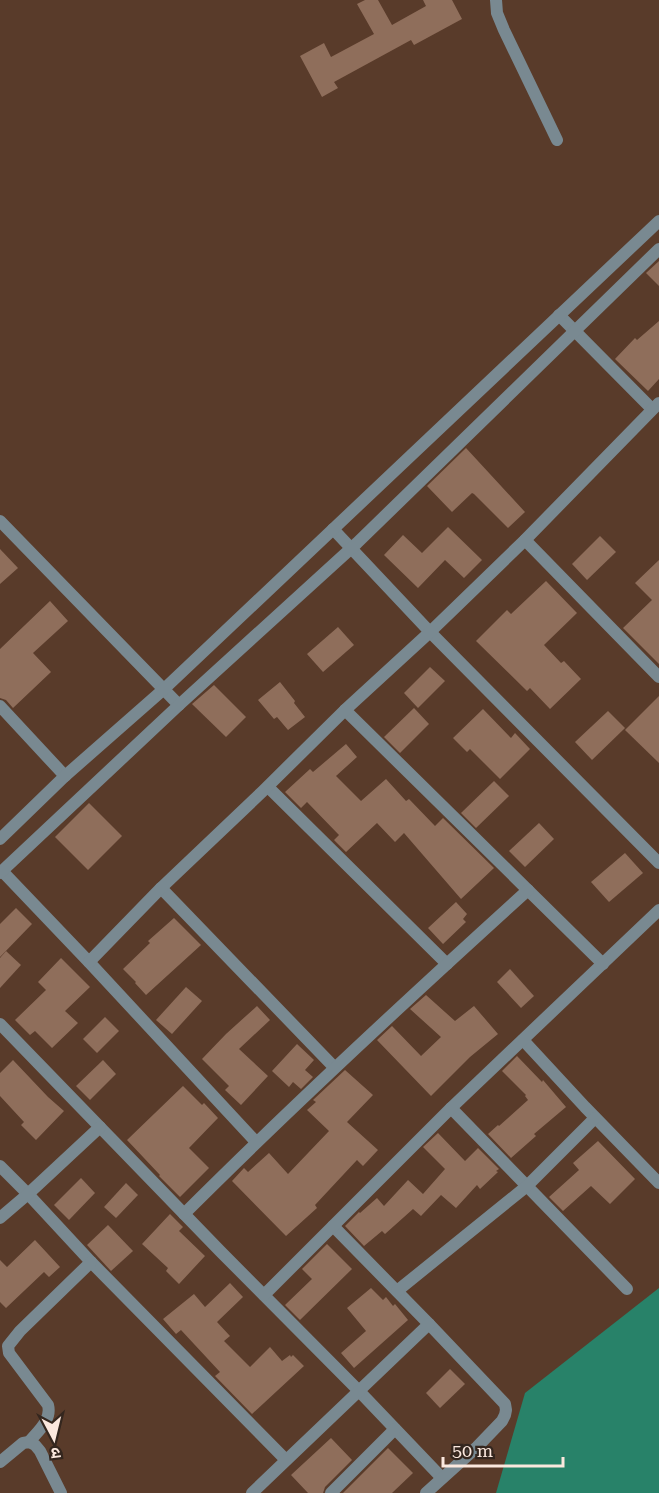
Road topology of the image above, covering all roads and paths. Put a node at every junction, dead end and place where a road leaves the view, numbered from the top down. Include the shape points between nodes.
1 (496, 0) edge
2 (556, 140) dead end
3 (659, 220) edge
4 (659, 249) edge
5 (559, 315) junction
6 (574, 331) junction
7 (656, 406) edge
8 (0, 521) edge
9 (333, 530) junction
10 (525, 540) junction
11 (351, 549) junction
12 (430, 632) junction
13 (659, 677) edge
14 (164, 689) junction
15 (179, 705) junction
16 (0, 706) edge
17 (345, 710) junction
18 (65, 776) junction
19 (268, 786) junction
20 (0, 839) edge
21 (659, 863) edge
22 (1, 872) edge
23 (161, 888) junction
24 (528, 890) junction
25 (659, 910) edge
26 (89, 962) junction
27 (447, 964) junction
28 (603, 964) junction
29 (0, 1024) edge
30 (523, 1040) junction
31 (334, 1067) junction
32 (451, 1108) junction
33 (595, 1118) junction
34 (100, 1127) junction
35 (256, 1142) junction
36 (0, 1166) edge
37 (659, 1183) edge
38 (527, 1186) junction
39 (28, 1194) junction
40 (184, 1214) junction
41 (0, 1218) edge
42 (333, 1226) junction
43 (91, 1262) junction
44 (627, 1289) dead end
45 (397, 1291) junction
46 (264, 1295) junction
47 (429, 1324) junction
48 (358, 1390) junction
49 (395, 1429) junction
50 (29, 1442) junction
51 (286, 1460) junction
52 (0, 1462) edge
53 (442, 1478) junction
54 (61, 1493) edge
55 (252, 1493) edge
56 (331, 1493) edge
57 (426, 1493) edge

1 - 2 street via 504,30
3 - 5 street
4 - 6 street
5 - 6 street
5 - 9 street
6 - 7 street
6 - 11 street
7 - 10 street
8 - 14 street
9 - 11 street
9 - 14 street
10 - 12 street
10 - 13 street
11 - 12 street
11 - 15 street
12 - 17 street
12 - 21 street
14 - 15 street
14 - 18 street
15 - 22 street
16 - 18 street
17 - 19 street
17 - 24 street
18 - 20 street
19 - 23 street
19 - 27 street
22 - 26 street
23 - 26 street
23 - 31 street
24 - 27 street
24 - 28 street
25 - 28 street
26 - 35 street
27 - 31 street
28 - 30 street
29 - 34 street
30 - 32 street
30 - 33 street
31 - 35 street
32 - 38 street
32 - 42 street
33 - 37 street
33 - 38 street
34 - 39 street
34 - 40 street
35 - 40 street
36 - 39 street
38 - 44 street
38 - 45 street
39 - 41 street
39 - 43 street
40 - 46 street
42 - 45 street
42 - 46 street
43 - 50 street via 8,1346 12,1358 50,1412
43 - 51 street
45 - 47 street
46 - 48 street
47 - 48 street
47 - 53 street via 505,1404 506,1410 502,1421
48 - 49 street
48 - 51 street
49 - 53 street
49 - 56 street
50 - 52 street
50 - 54 street via 40,1451
51 - 55 street
53 - 57 street

